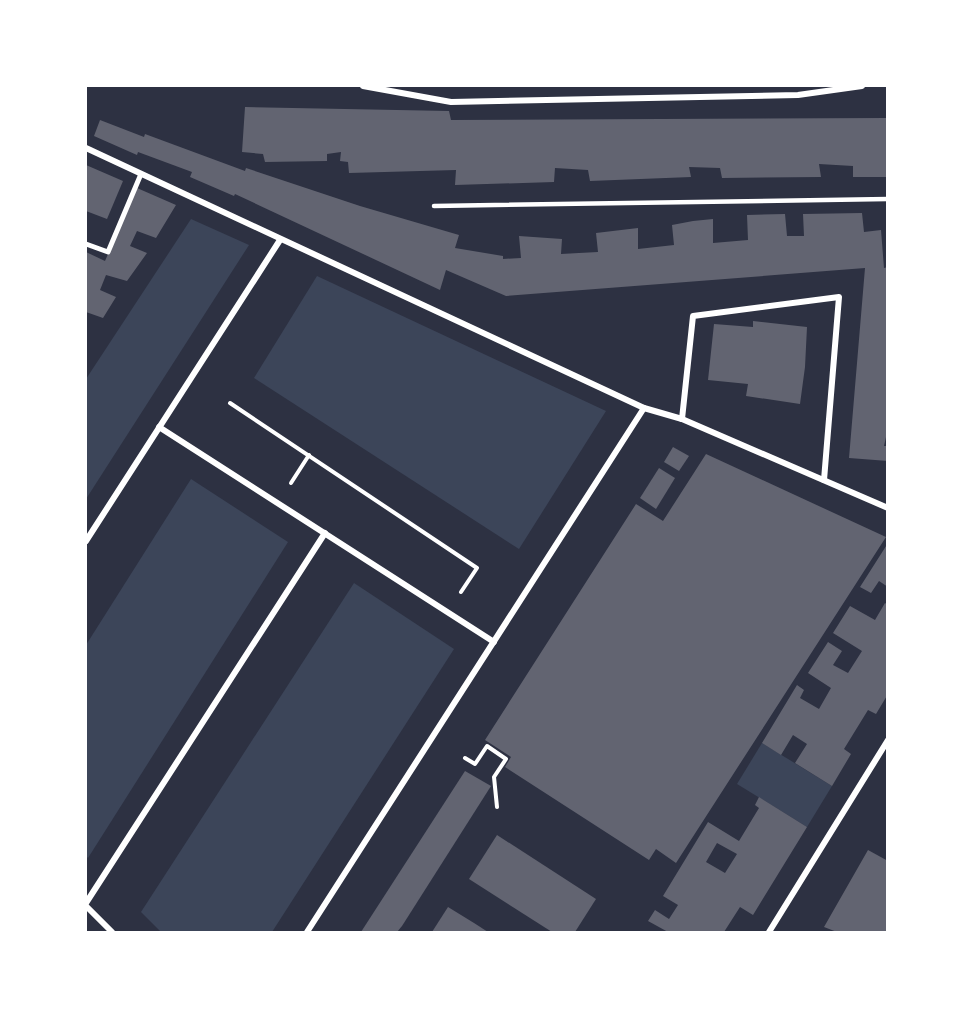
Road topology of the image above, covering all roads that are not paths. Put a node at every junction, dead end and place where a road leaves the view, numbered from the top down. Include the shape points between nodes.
1 (363, 86) edge
2 (862, 86) edge
3 (86, 148) edge
4 (141, 174) junction
5 (888, 199) edge
6 (434, 206) dead end
7 (280, 240) junction
8 (86, 244) edge
9 (644, 408) junction
10 (682, 419) junction
11 (159, 428) junction
12 (824, 480) junction
13 (888, 508) edge
14 (325, 533) junction
15 (86, 541) edge
16 (494, 642) junction
17 (888, 740) edge
18 (86, 904) edge
19 (112, 933) edge
20 (308, 933) edge
21 (769, 933) edge

1 - 2 street via 451,102 798,95
3 - 4 street
4 - 7 street
4 - 8 street via 108,252
5 - 6 lane
7 - 9 street
7 - 11 street
9 - 10 street
9 - 16 street
10 - 12 street
10 - 12 street via 693,316 839,297
11 - 14 street
11 - 15 street
12 - 13 street
14 - 16 street
14 - 18 street
16 - 20 street
17 - 21 street
18 - 19 street

